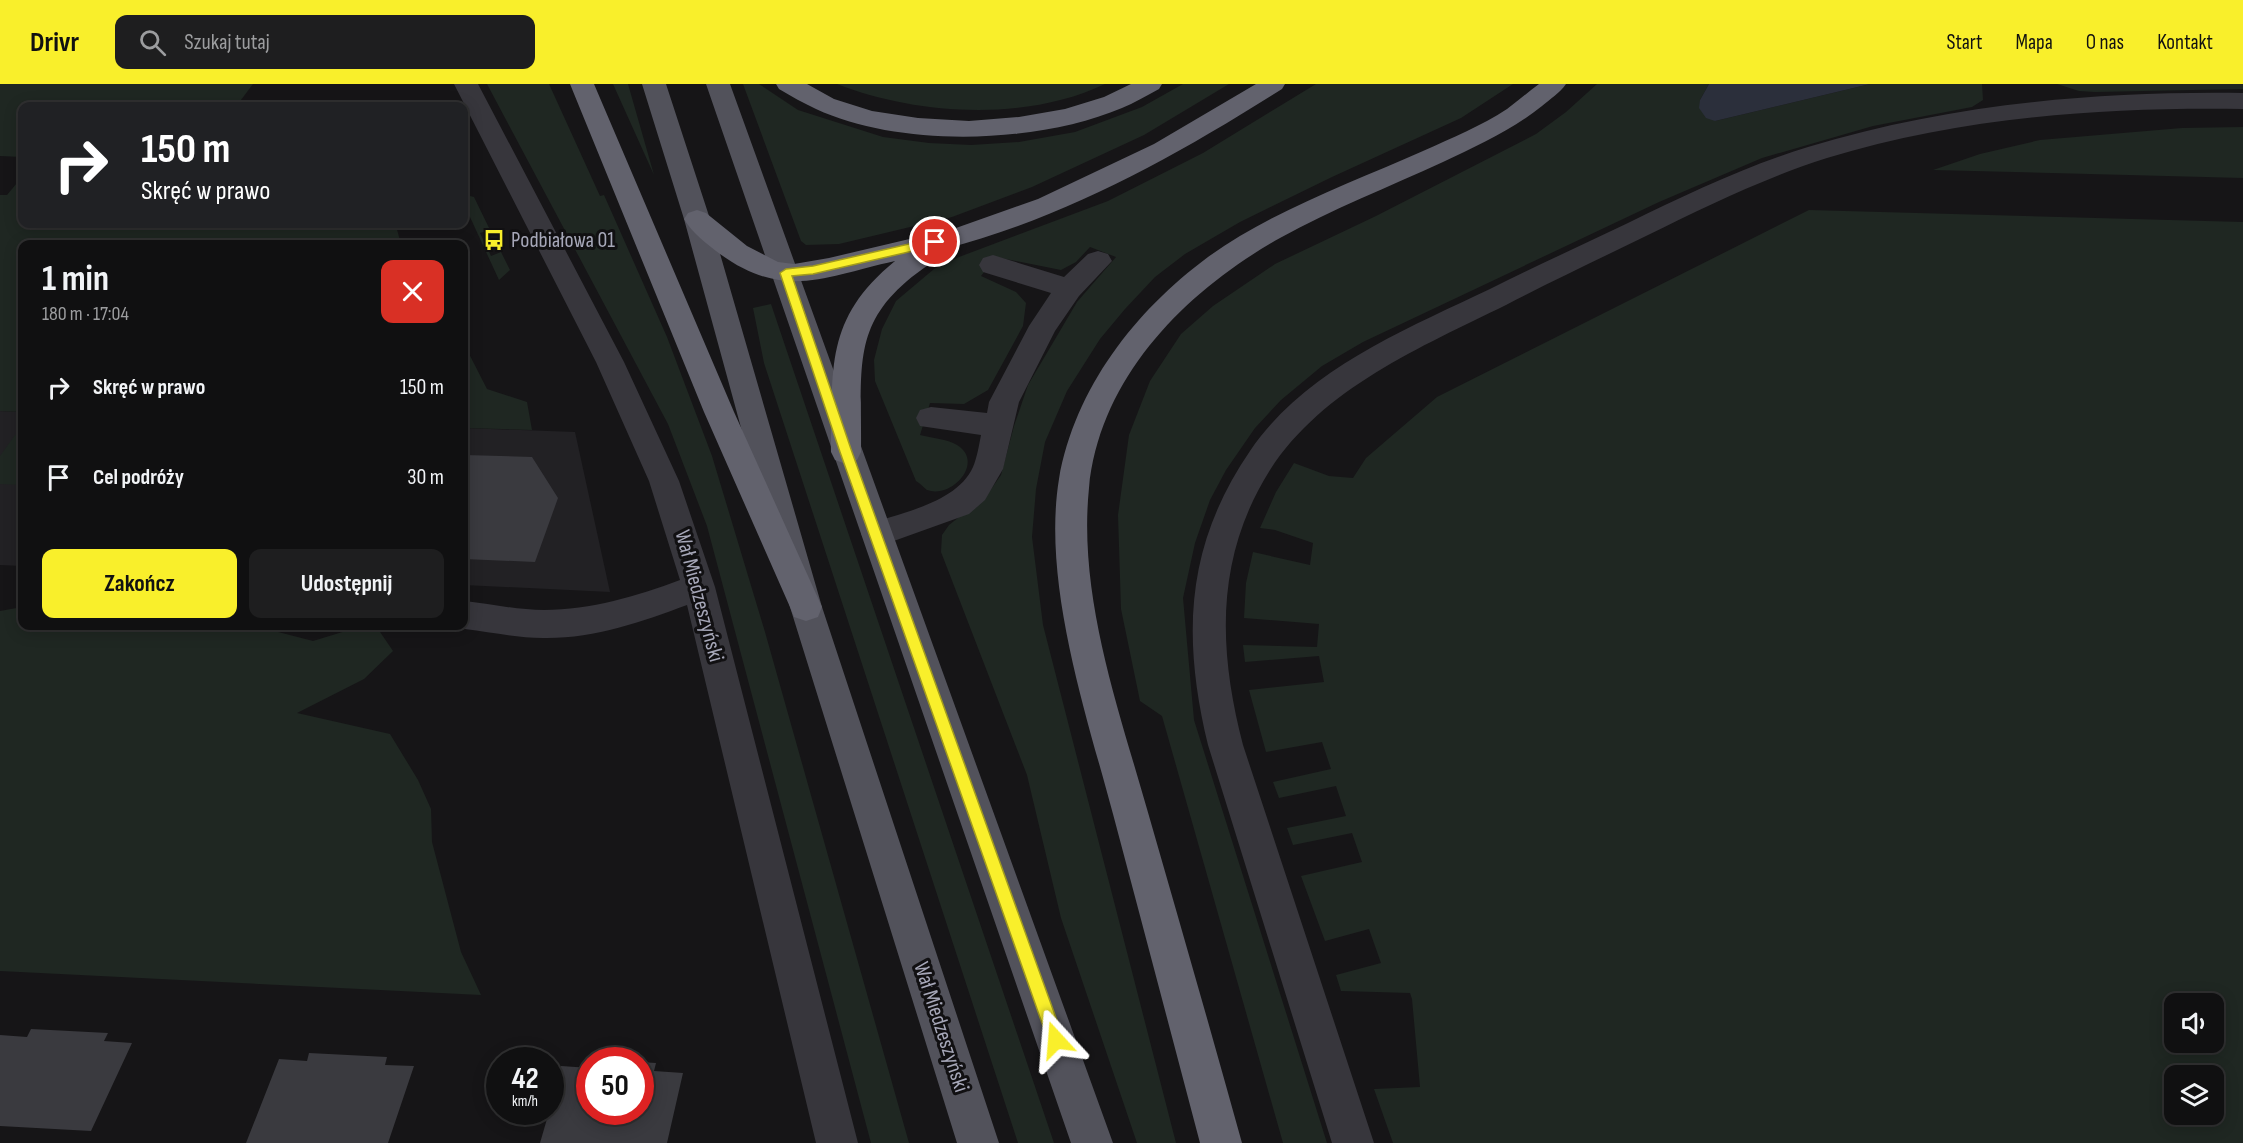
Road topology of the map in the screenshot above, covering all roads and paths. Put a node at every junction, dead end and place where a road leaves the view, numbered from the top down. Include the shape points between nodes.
1 (466, 84) edge
2 (582, 84) edge
3 (654, 84) edge
4 (718, 84) edge
5 (788, 84) edge
6 (1150, 84) edge
7 (1273, 84) edge
8 (1554, 84) edge
9 (2243, 101) edge
10 (697, 219) junction
11 (955, 237) junction
12 (1098, 261) dead end
13 (993, 265) dead end
14 (786, 273) junction
15 (1069, 289) junction
16 (931, 418) dead end
17 (999, 426) junction
18 (846, 452) junction
19 (877, 534) junction
20 (699, 587) junction
21 (806, 607) junction
22 (468, 615) edge
23 (837, 1143) edge
24 (978, 1143) edge
25 (1092, 1143) edge
26 (1221, 1143) edge
27 (1353, 1143) edge

1 - 20 street, Wał Miedzeszyński via 610,362 664,481
2 - 21 highway via 718,412
3 - 10 main road, Wał Miedzeszyński
4 - 14 main road
5 - 6 highway via 854,114 924,127 964,128 1024,124 1066,116 1116,101
7 - 11 highway via 1197,132 1090,187
8 - 26 highway via 1516,114 1473,138 1282,225 1198,277 1150,322 1113,372 1085,437 1073,492 1074,552 1083,626
9 - 27 street via 2012,111 1845,144 1769,170 1464,312 1391,351 1334,385 1298,415 1274,442 1237,500 1218,553 1208,615 1211,683 1249,822
10 - 14 highway via 756,264
10 - 21 main road, Wał Miedzeszyński
11 - 14 highway
11 - 18 highway via 899,272 862,315 851,339 849,356
12 - 15 street
13 - 15 street
14 - 18 main road
15 - 17 street via 1043,326 1004,402
16 - 17 street
17 - 19 street via 988,469 974,491 957,505
18 - 19 main road
19 - 25 main road
20 - 22 street via 662,602 588,620 550,624
20 - 23 street, Wał Miedzeszyński
21 - 24 main road, Wał Miedzeszyński

